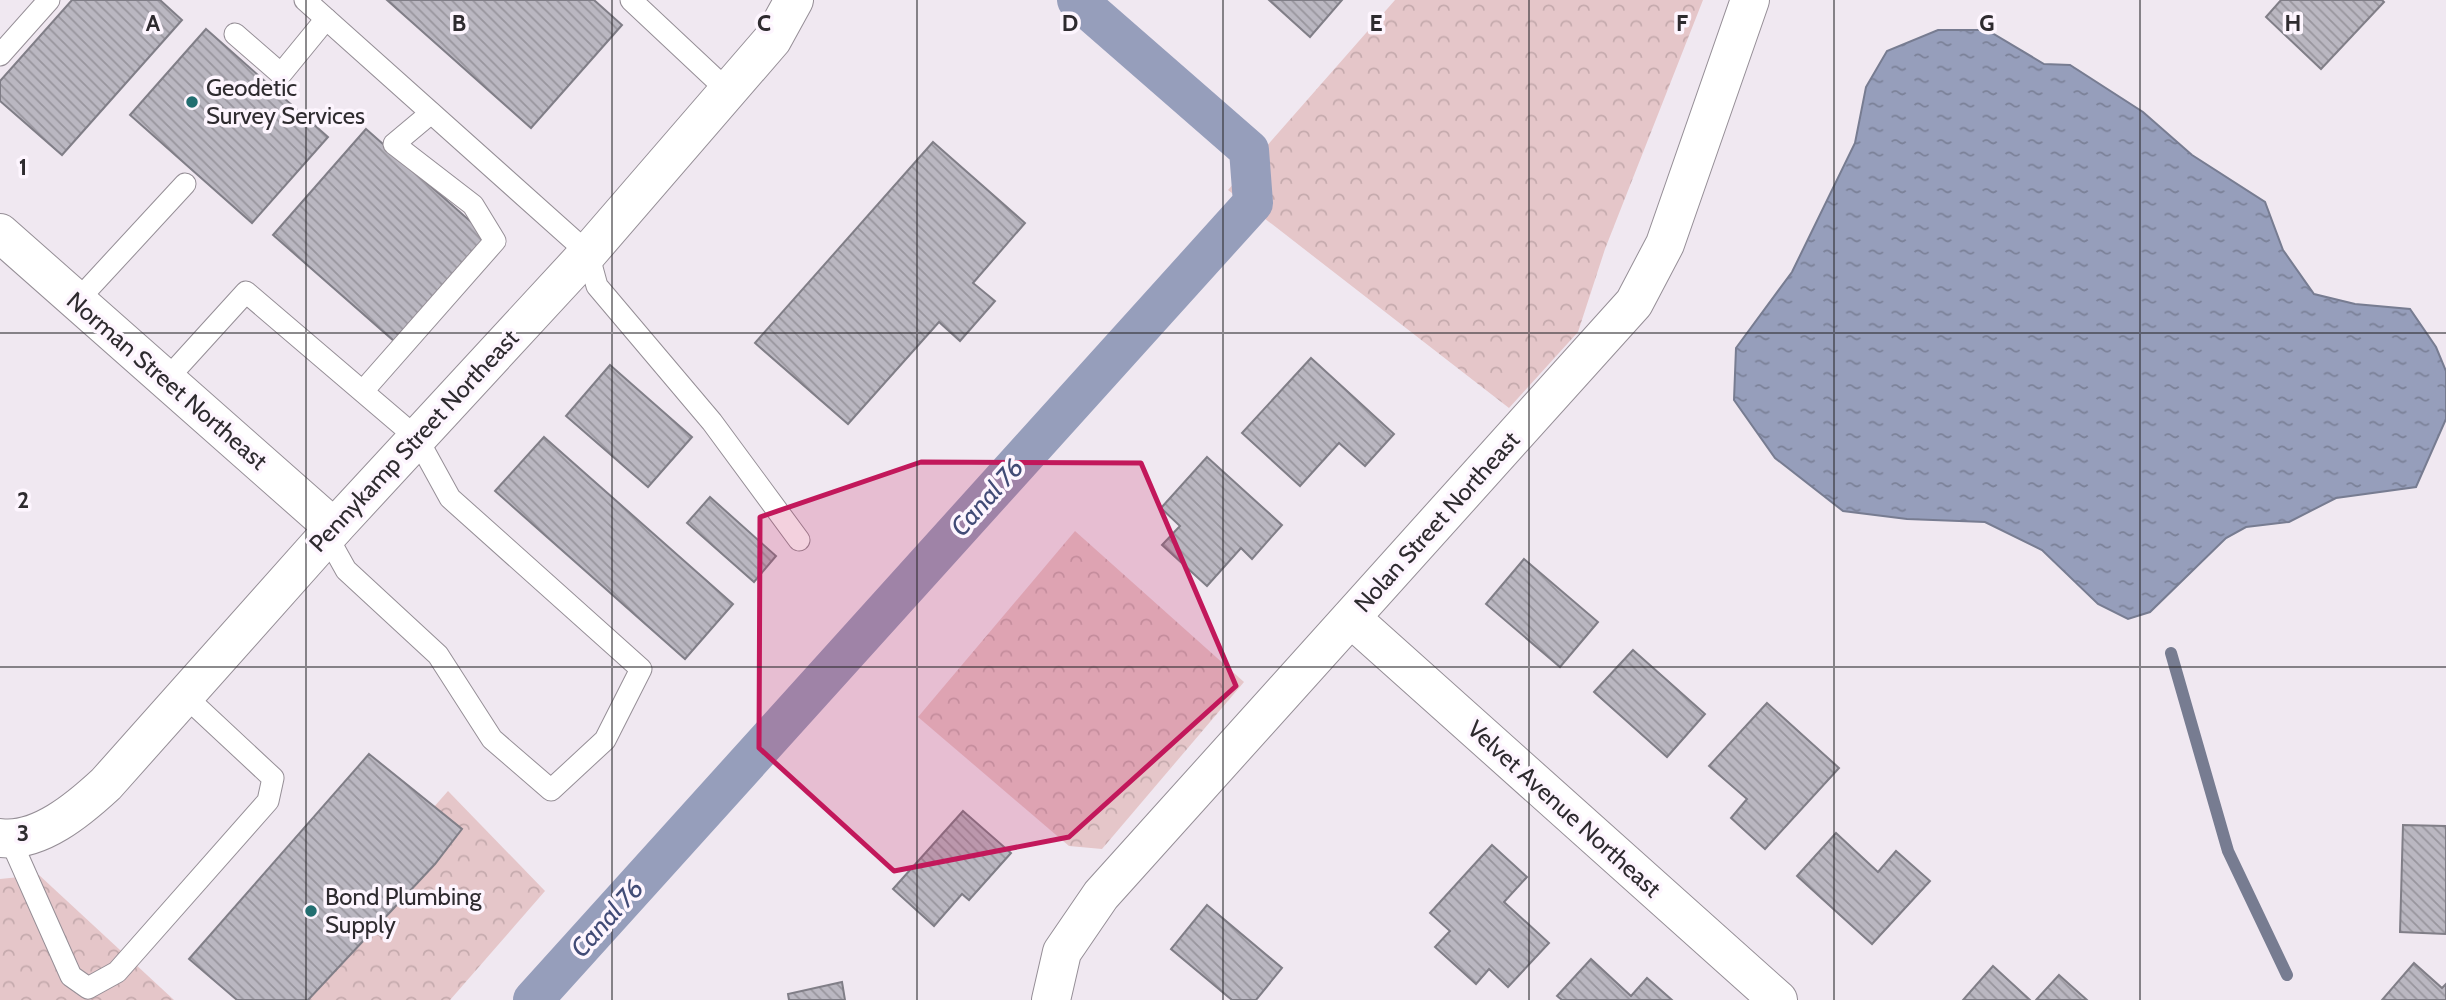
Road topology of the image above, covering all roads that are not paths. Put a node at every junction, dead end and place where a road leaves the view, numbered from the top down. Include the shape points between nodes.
1 (49, 0) edge
2 (305, 0) edge
3 (631, 0) edge
4 (794, 0) edge
5 (1750, 0) edge
6 (326, 19) junction
7 (235, 34) dead end
8 (0, 55) edge
9 (728, 91) junction
10 (431, 113) junction
11 (185, 184) dead end
12 (0, 233) edge
13 (588, 253) junction
14 (77, 301) junction
15 (166, 380) junction
16 (363, 391) junction
17 (417, 438) junction
18 (330, 532) junction
19 (799, 540) dead end
20 (1351, 618) junction
21 (185, 695) junction
22 (5, 839) edge
23 (1051, 1000) edge
24 (1778, 1000) edge

1 - 8 lane
2 - 6 lane
3 - 9 lane
4 - 9 street, Pennykamp Street Northeast via 772,40
5 - 20 street, Nolan Street Northeast via 1665,244 1634,303
6 - 7 lane via 281,74
6 - 10 lane
9 - 13 street, Pennykamp Street Northeast
10 - 13 lane
10 - 16 lane via 394,144 473,205 495,241
11 - 14 lane
12 - 14 street, Norman Street Northeast
13 - 17 street, Pennykamp Street Northeast
13 - 19 lane via 597,286 712,422
14 - 15 street, Norman Street Northeast
15 - 16 lane via 246,292
15 - 18 street, Norman Street Northeast
16 - 17 lane
17 - 18 street, Pennykamp Street Northeast
17 - 18 lane via 450,498 641,669 606,740 551,790 492,739 438,655 346,570
18 - 21 street, Pennykamp Street Northeast
20 - 23 street, Nolan Street Northeast via 1101,895 1062,953
20 - 24 street, Velvet Avenue Northeast
21 - 22 street, Pennykamp Street Northeast via 106,785 76,812
21 - 22 lane via 273,778 268,801 117,972 88,988 71,976

